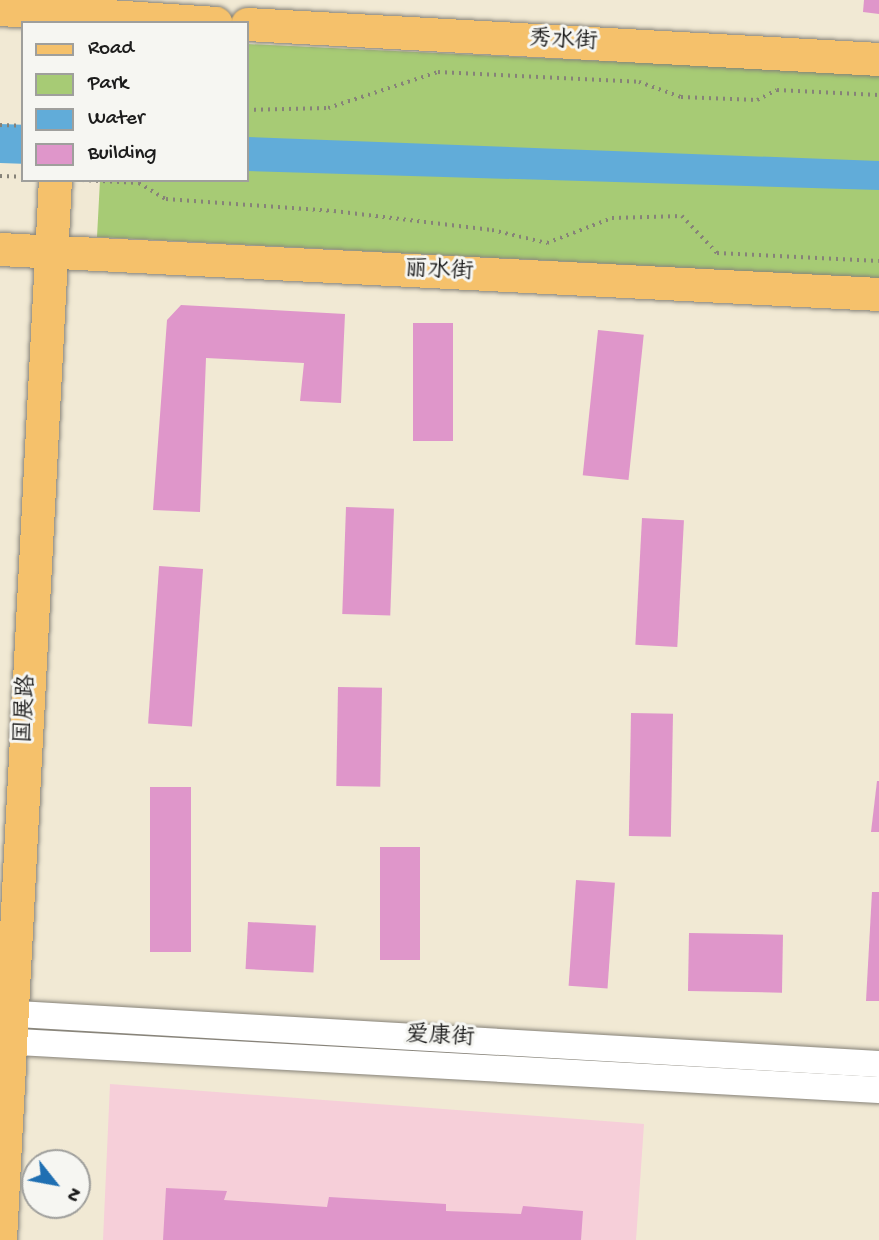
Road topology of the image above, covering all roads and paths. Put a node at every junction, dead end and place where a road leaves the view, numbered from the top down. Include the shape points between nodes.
1 (0, 9) edge
2 (64, 12) edge
3 (188, 21) edge
4 (248, 24) edge
5 (879, 59) edge
6 (879, 95) edge
7 (248, 110) edge
8 (0, 125) edge
9 (21, 126) edge
10 (0, 176) edge
11 (21, 177) edge
12 (63, 185) edge
13 (0, 249) edge
14 (879, 261) edge
15 (879, 294) edge
16 (5, 1027) edge
17 (879, 1064) edge
18 (879, 1090) edge
19 (0, 1239) edge

1 - 2 main road
2 - 3 main road
4 - 5 main road, 秀水街
6 - 7 path via 777,90 757,100 681,97 639,82 438,72 328,108
8 - 9 path
10 - 11 path
12 - 14 path via 139,183 166,199 334,211 492,230 547,243 611,218 682,216 717,253
12 - 16 main road, 国展路
13 - 15 main road, 丽水街
16 - 17 street, 爱康街
16 - 18 street, 爱康街
16 - 19 main road, 国展路

